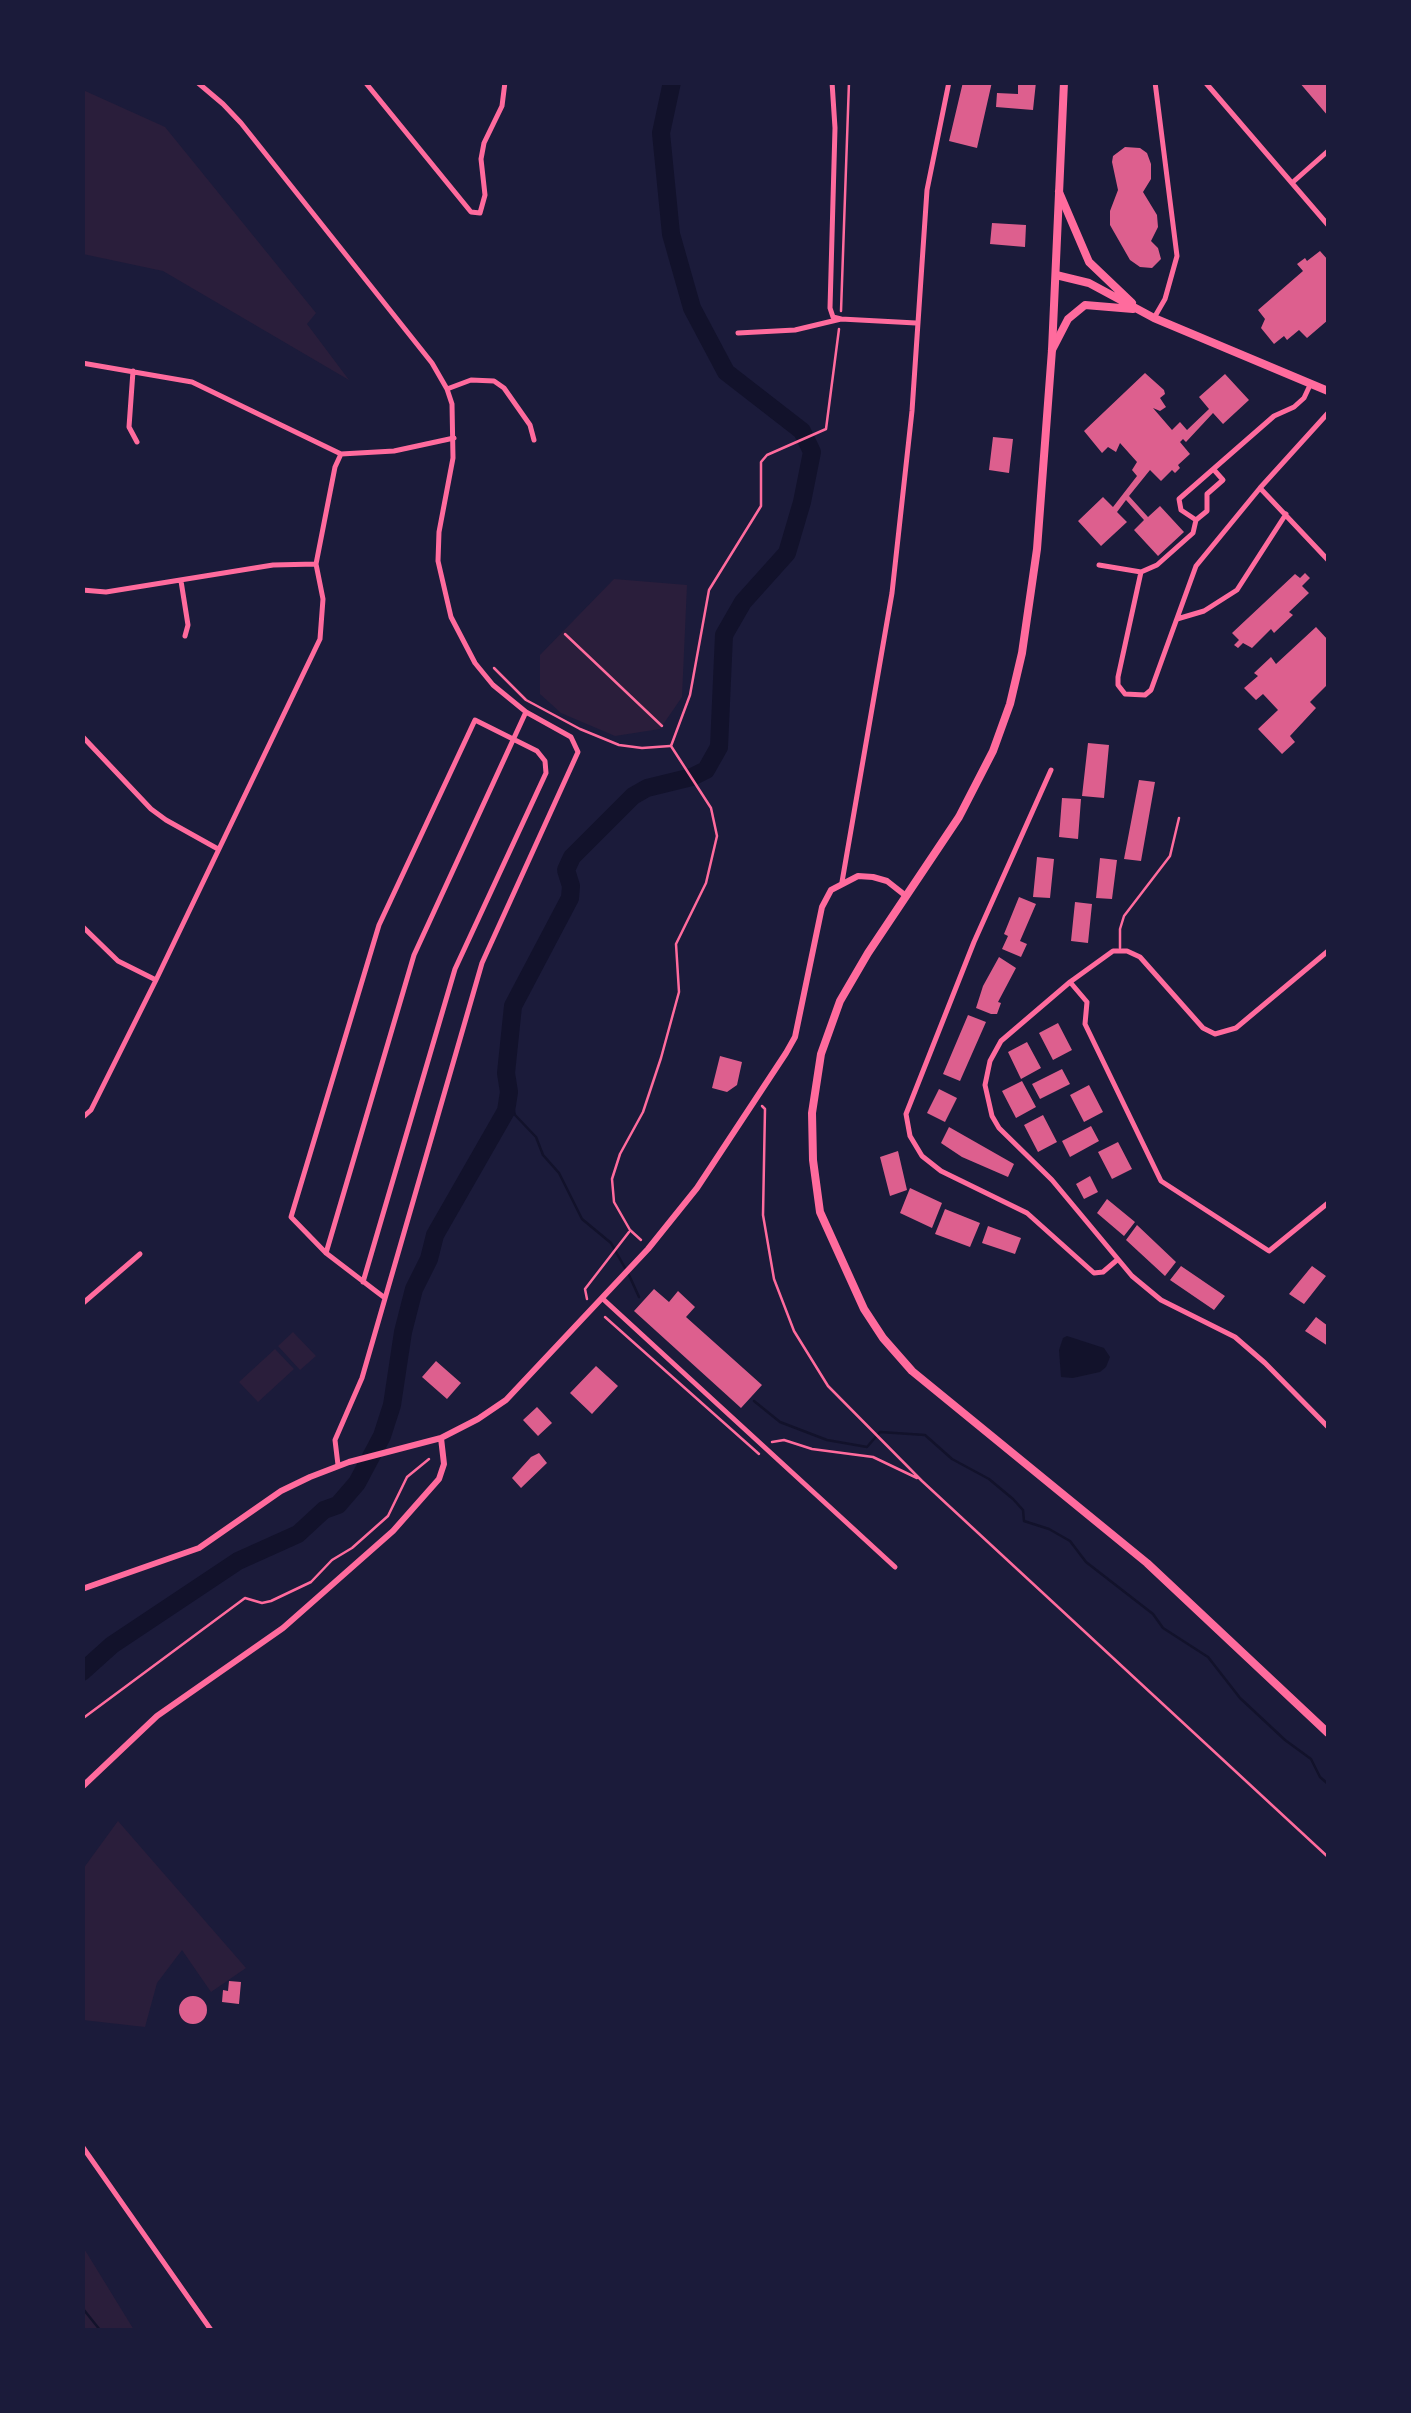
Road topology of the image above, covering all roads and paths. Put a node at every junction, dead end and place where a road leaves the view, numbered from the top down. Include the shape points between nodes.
1 (197, 82) edge
2 (365, 82) edge
3 (505, 82) edge
4 (832, 82) edge
5 (849, 82) edge
6 (948, 82) edge
7 (1064, 82) edge
8 (1155, 82) edge
9 (1205, 82) edge
10 (1328, 151) edge
11 (1293, 182) junction
12 (1059, 192) junction
13 (1328, 225) edge
14 (1056, 275) junction
15 (1138, 310) junction
16 (1154, 318) junction
17 (841, 319) junction
18 (916, 323) junction
19 (738, 333) dead end
20 (1052, 350) junction
21 (82, 364) edge
22 (133, 371) junction
23 (1311, 383) junction
24 (447, 389) junction
25 (1328, 390) edge
26 (1328, 413) edge
27 (454, 438) junction
28 (534, 440) dead end
29 (137, 442) dead end
30 (341, 454) junction
31 (1214, 471) junction
32 (1260, 488) junction
33 (1286, 514) junction
34 (1196, 520) junction
35 (1328, 560) edge
36 (316, 564) junction
37 (1099, 564) dead end
38 (1141, 572) junction
39 (182, 581) junction
40 (82, 590) edge
41 (1184, 598) junction
42 (1198, 613) junction
43 (1177, 619) junction
44 (565, 634) dead end
45 (185, 636) dead end
46 (494, 668) dead end
47 (526, 712) junction
48 (662, 726) dead end
49 (82, 736) edge
50 (512, 737) junction
51 (672, 746) junction
52 (1050, 770) dead end
53 (1179, 818) dead end
54 (218, 849) junction
55 (842, 882) junction
56 (906, 896) junction
57 (82, 926) edge
58 (1120, 950) junction
59 (1328, 951) edge
60 (156, 980) junction
61 (1070, 982) junction
62 (755, 1102) junction
63 (82, 1118) edge
64 (1328, 1203) edge
65 (629, 1233) junction
66 (641, 1240) dead end
67 (326, 1253) junction
68 (140, 1254) dead end
69 (1118, 1260) junction
70 (363, 1282) junction
71 (385, 1298) junction
72 (588, 1298) dead end
73 (603, 1299) junction
74 (82, 1304) edge
75 (605, 1317) dead end
76 (1328, 1427) edge
77 (441, 1438) junction
78 (772, 1442) dead end
79 (762, 1454) dead end
80 (428, 1459) dead end
81 (338, 1465) junction
82 (922, 1481) junction
83 (895, 1566) dead end
84 (82, 1589) edge
85 (82, 1719) edge
86 (1328, 1733) edge
87 (82, 1787) edge
88 (1328, 1857) edge
89 (82, 2146) edge
90 (211, 2330) edge

1 - 24 street via 241,124
2 - 3 street via 472,212 480,213 484,143
4 - 17 street via 830,308
5 - 17 path
6 - 18 street via 927,190
7 - 12 main road
8 - 16 street via 1176,256
9 - 11 street
10 - 11 street
11 - 13 street
12 - 14 main road
12 - 15 main road via 1089,262
14 - 15 main road
14 - 20 main road
15 - 16 main road
15 - 20 main road via 1084,304
16 - 23 main road
17 - 18 street
17 - 19 street
17 - 51 path via 826,429 760,462 761,506 709,590 690,695
18 - 55 street via 892,593
20 - 56 main road via 1037,549 1010,704 959,818
21 - 22 street
22 - 29 street via 129,427
22 - 30 street via 192,382
23 - 25 main road
23 - 31 street via 1304,398
24 - 27 street
24 - 28 street via 494,381
26 - 32 street
27 - 30 street
27 - 47 street via 439,532 445,599 475,663
30 - 36 street
31 - 34 street via 1223,480 1207,494 1207,511
31 - 34 street via 1179,498 1181,510
32 - 33 street
32 - 41 street via 1196,566
33 - 35 street
33 - 42 street via 1237,590
34 - 38 street via 1193,533
36 - 39 street
36 - 54 street via 323,599 320,639
37 - 38 street
38 - 43 street via 1118,677 1125,694 1151,690
39 - 40 street
39 - 45 street
41 - 42 street via 1187,609
41 - 43 street
42 - 43 street
44 - 48 path
46 - 51 path via 526,700 600,738 642,748
47 - 50 street
47 - 71 street via 572,737 578,752 482,963
49 - 54 street via 166,820
50 - 67 street via 414,956
50 - 67 street via 474,720 387,908 291,1217
50 - 70 street via 537,751 546,773 455,968
51 - 65 path via 714,816 716,850 676,944 678,992 662,1058 612,1179
52 - 69 street via 906,1114 922,1156 941,1171 1028,1213 1094,1273
53 - 58 lane via 1170,856 1124,916
54 - 60 street
55 - 56 street via 873,877
55 - 62 street via 822,906 795,1037
56 - 86 main road via 840,1001 812,1113 820,1212 848,1281 883,1338 926,1384 1159,1573
57 - 60 street via 118,962
58 - 59 street via 1140,957 1215,1034 1236,1028
58 - 61 street
60 - 63 street
61 - 64 street via 1086,1002 1085,1024 1162,1181 1268,1251
61 - 69 street via 1001,1041 986,1072 986,1098 999,1128
62 - 73 street via 697,1188
62 - 82 path via 766,1109 763,1215 774,1279 805,1351 835,1395
65 - 66 path
65 - 72 path via 584,1289
67 - 70 street
68 - 74 street
69 - 76 street via 1161,1300 1227,1331
70 - 71 street
71 - 81 street via 335,1440
73 - 77 street via 506,1400
73 - 83 street
75 - 79 path
77 - 81 street
77 - 87 street via 439,1479 393,1531 293,1620 157,1716
78 - 82 path via 873,1458
80 - 85 path via 407,1477 388,1516 311,1582 271,1601 245,1598
81 - 84 street via 281,1492 199,1548
82 - 88 path
89 - 90 street

